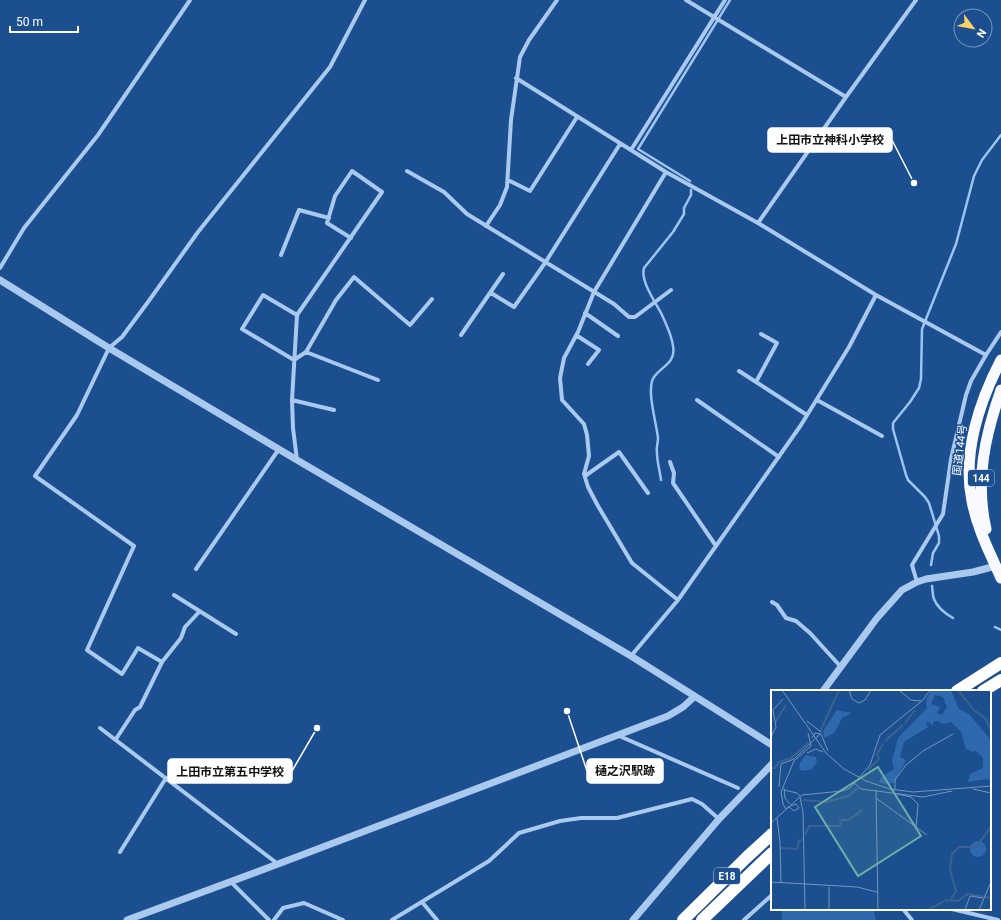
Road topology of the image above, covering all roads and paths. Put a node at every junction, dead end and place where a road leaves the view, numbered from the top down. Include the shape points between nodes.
1 (190, 0) edge
2 (365, 0) edge
3 (556, 0) edge
4 (686, 0) edge
5 (725, 0) edge
6 (916, 0) edge
7 (714, 18) junction
8 (516, 78) junction
9 (846, 97) junction
10 (577, 117) junction
11 (620, 144) junction
12 (631, 150) junction
13 (407, 171) dead end
14 (666, 172) junction
15 (508, 180) junction
16 (329, 218) junction
17 (758, 223) junction
18 (486, 226) junction
19 (351, 238) junction
20 (281, 255) dead end
21 (545, 263) junction
22 (0, 268) edge
23 (504, 274) dead end
24 (0, 280) edge
25 (671, 290) dead end
26 (594, 292) junction
27 (491, 293) junction
28 (876, 295) junction
29 (432, 299) dead end
30 (585, 313) junction
31 (297, 315) junction
32 (1001, 332) edge
33 (761, 334) dead end
34 (461, 335) dead end
35 (576, 335) junction
36 (618, 336) dead end
37 (109, 348) junction
38 (306, 352) junction
39 (986, 355) junction
40 (294, 360) junction
41 (1001, 360) edge
42 (588, 364) dead end
43 (739, 371) dead end
44 (378, 380) dead end
45 (756, 382) junction
46 (1001, 390) edge
47 (292, 400) junction
48 (697, 400) dead end
49 (817, 400) junction
50 (334, 410) dead end
51 (807, 415) junction
52 (882, 436) dead end
53 (279, 449) junction
54 (779, 457) junction
55 (297, 460) junction
56 (670, 462) dead end
57 (584, 476) junction
58 (648, 493) dead end
59 (716, 546) junction
60 (998, 564) edge
61 (196, 569) dead end
62 (1001, 578) edge
63 (917, 582) junction
64 (174, 595) dead end
65 (678, 600) junction
66 (772, 602) dead end
67 (200, 611) junction
68 (236, 634) dead end
69 (631, 656) junction
70 (162, 662) junction
71 (1001, 663) edge
72 (841, 667) junction
73 (1001, 680) edge
74 (824, 690) edge
75 (959, 690) edge
76 (985, 690) edge
77 (694, 697) junction
78 (100, 728) dead end
79 (618, 735) junction
80 (116, 739) junction
81 (771, 744) edge
82 (771, 765) edge
83 (166, 778) junction
84 (738, 788) dead end
85 (719, 819) junction
86 (771, 835) edge
87 (120, 852) dead end
88 (771, 854) edge
89 (278, 864) junction
90 (231, 882) junction
91 (771, 896) edge
92 (422, 902) junction
93 (904, 910) edge
94 (956, 910) edge
95 (127, 920) edge
96 (269, 920) edge
97 (274, 920) edge
98 (343, 920) edge
99 (392, 920) edge
100 (437, 920) edge
101 (634, 920) edge
102 (683, 920) edge
103 (702, 920) edge
104 (744, 920) edge
105 (912, 920) edge
106 (998, 920) edge

1 - 22 street via 98,135 24,228
2 - 37 street via 330,67 198,232 122,337
3 - 8 street via 520,57
4 - 7 street
5 - 7 street
6 - 9 street
7 - 9 street
7 - 12 street
8 - 10 street
8 - 15 street
9 - 17 street
10 - 11 street
10 - 15 street via 530,192
11 - 12 street
11 - 21 street
12 - 14 street
13 - 18 street via 444,192 467,214
14 - 17 street
14 - 26 street
15 - 18 street via 504,198
16 - 19 street via 327,223
16 - 19 street via 335,196 352,171 382,192
16 - 20 street via 299,210
17 - 28 street
18 - 21 street
19 - 31 street
21 - 26 street
21 - 27 street via 514,307
23 - 27 street
24 - 37 street
25 - 26 street via 635,317 629,317
26 - 30 street
27 - 34 street
28 - 39 street
28 - 49 street
29 - 38 street via 410,325 354,277 336,300
30 - 35 street
30 - 36 street
31 - 40 street
31 - 40 street via 263,295 242,329
32 - 39 street
33 - 45 street via 777,343
35 - 42 street via 599,350
35 - 57 street via 564,358 560,378 562,400 584,424 587,435 589,456
37 - 53 street
37 - 70 street via 77,415 35,476 134,546 87,650 122,674 138,648
38 - 40 street
38 - 44 street
39 - 63 street via 966,395 951,459 943,514 912,565
40 - 47 street
41 - 60 highway, 国道144号 / 144 via 976,422 970,463 971,501 982,534
43 - 45 street
45 - 51 street
46 - 60 highway, 国道144号 / 144 via 985,443 981,482 984,520
47 - 50 street
47 - 55 street
48 - 54 street
49 - 51 street
49 - 52 street
51 - 54 street
53 - 55 street
53 - 61 street
54 - 59 street
55 - 69 street
56 - 59 street via 674,473 673,483
57 - 58 street via 619,452
57 - 65 street via 598,506 632,563
59 - 65 street
60 - 62 highway, 国道144号 / 144
60 - 63 street via 973,572
63 - 72 street via 902,590 888,604
64 - 67 street
65 - 69 street
66 - 72 street via 786,618 796,621 810,634
67 - 68 street
67 - 70 street via 185,627 181,638
69 - 77 street
70 - 80 street via 140,706
71 - 75 highway
72 - 74 street
73 - 76 highway
77 - 79 street via 668,716
77 - 81 street
78 - 80 street
79 - 84 street
79 - 89 street
80 - 83 street
82 - 85 street
83 - 87 street
83 - 89 street
85 - 92 street via 692,799 617,818 560,820 519,833 489,861
85 - 101 street
86 - 102 highway, E18
88 - 103 highway, E18
89 - 90 street
90 - 95 street
90 - 96 street
91 - 104 street
92 - 99 street
92 - 100 street
93 - 105 street
94 - 106 street
97 - 98 street via 283,908 304,903

